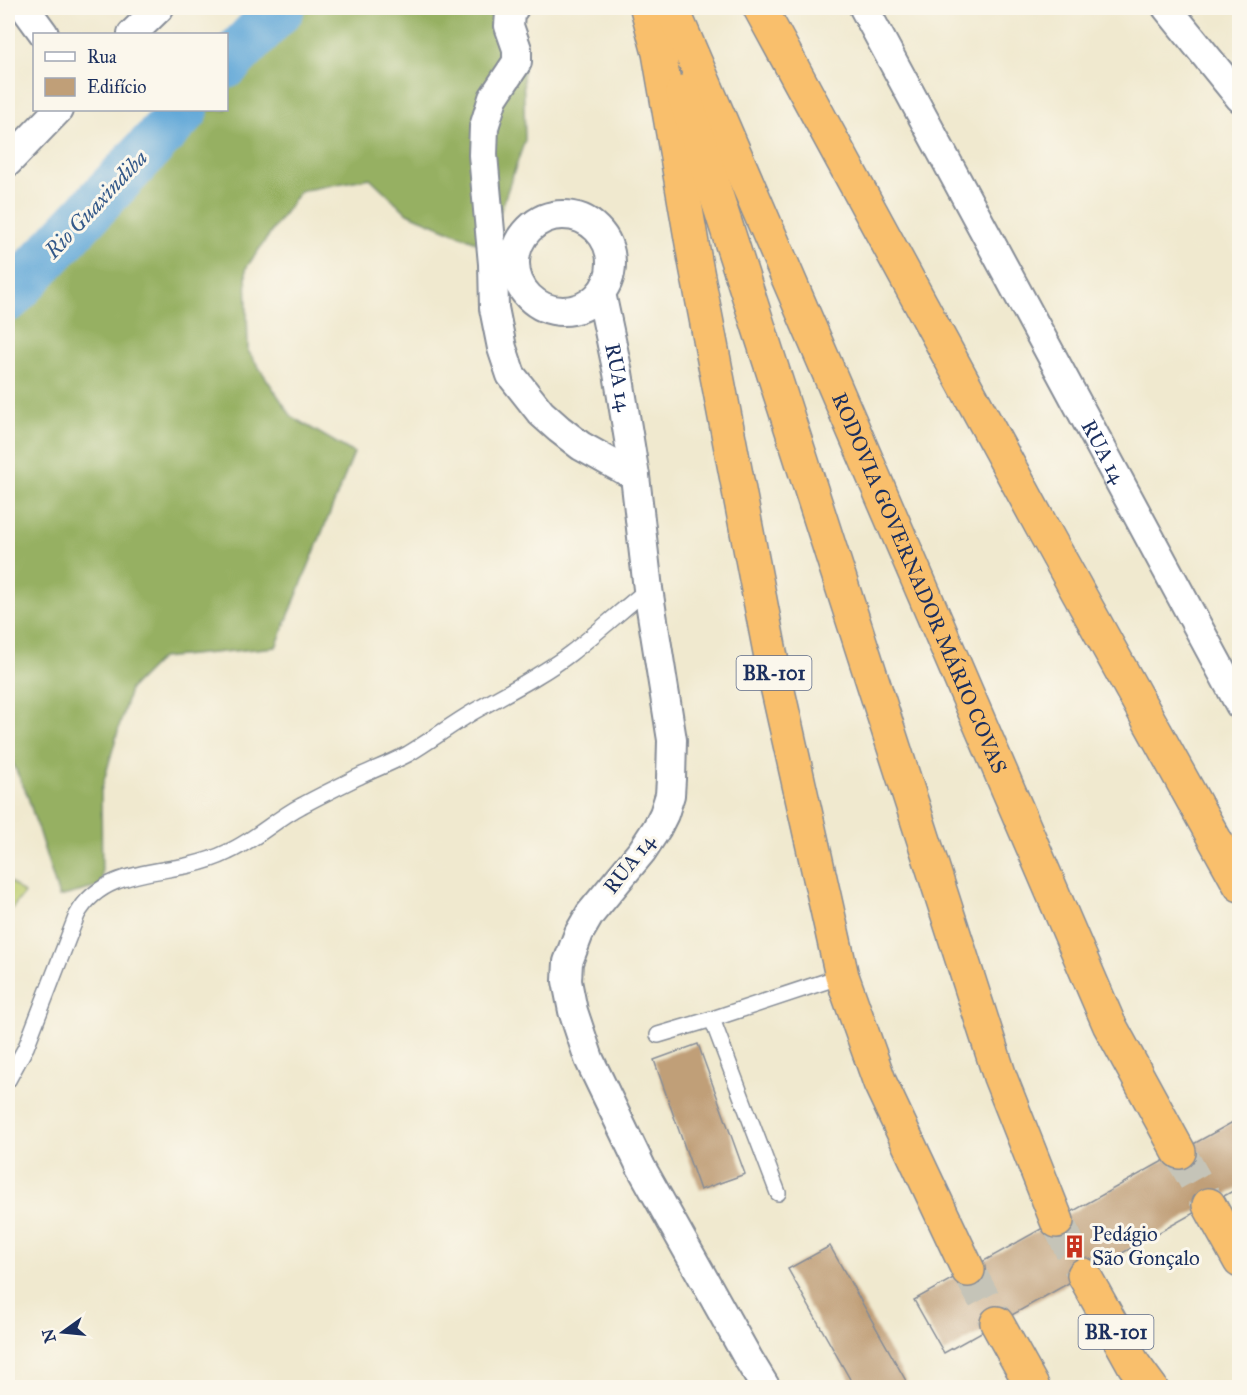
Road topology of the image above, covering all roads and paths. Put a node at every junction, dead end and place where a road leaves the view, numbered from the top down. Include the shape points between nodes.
1 (26, 8) edge
2 (159, 8) edge
3 (514, 8) edge
4 (647, 8) edge
5 (656, 8) edge
6 (672, 8) edge
7 (760, 8) edge
8 (864, 8) edge
9 (1167, 8) edge
10 (43, 33) edge
11 (133, 33) edge
12 (1239, 98) edge
13 (57, 111) edge
14 (8, 162) edge
15 (601, 293) dead end
16 (635, 476) junction
17 (648, 589) junction
18 (1239, 705) edge
19 (1239, 885) edge
20 (842, 976) junction
21 (712, 1019) junction
22 (657, 1035) dead end
23 (8, 1080) edge
24 (1179, 1152) tunnel mouth
25 (778, 1193) dead end
26 (1209, 1204) tunnel mouth
27 (1057, 1221) tunnel mouth
28 (1239, 1261) edge
29 (968, 1270) tunnel mouth
30 (1084, 1275) tunnel mouth
31 (997, 1323) tunnel mouth
32 (766, 1388) edge
33 (1033, 1388) edge
34 (1151, 1388) edge

1 - 10 street
2 - 11 street
3 - 16 street via 509,26 517,62 493,98 484,127 483,155 494,308 502,348 511,375 541,413 581,446
4 - 20 highway, BR-101 via 659,53 774,673
5 - 27 highway via 1000,1077
6 - 24 highway, RODOVIA GOVERNADOR MÁRIO COVAS via 1109,1024
7 - 19 highway
8 - 18 street, RUA 14
9 - 12 street
13 - 14 street
15 - 16 street, RUA 14
16 - 17 street, RUA 14
17 - 23 lane via 571,653 408,754 280,818 232,851 190,865 118,880 91,896 82,906 26,1047
17 - 32 street, RUA 14 via 672,741 670,795 664,814 642,851 579,933 568,963 567,981 589,1059 641,1167
20 - 21 lane
20 - 29 highway, BR-101 via 880,1083
21 - 22 lane
21 - 25 lane
26 - 28 highway
30 - 34 highway, BR-101
31 - 33 highway

